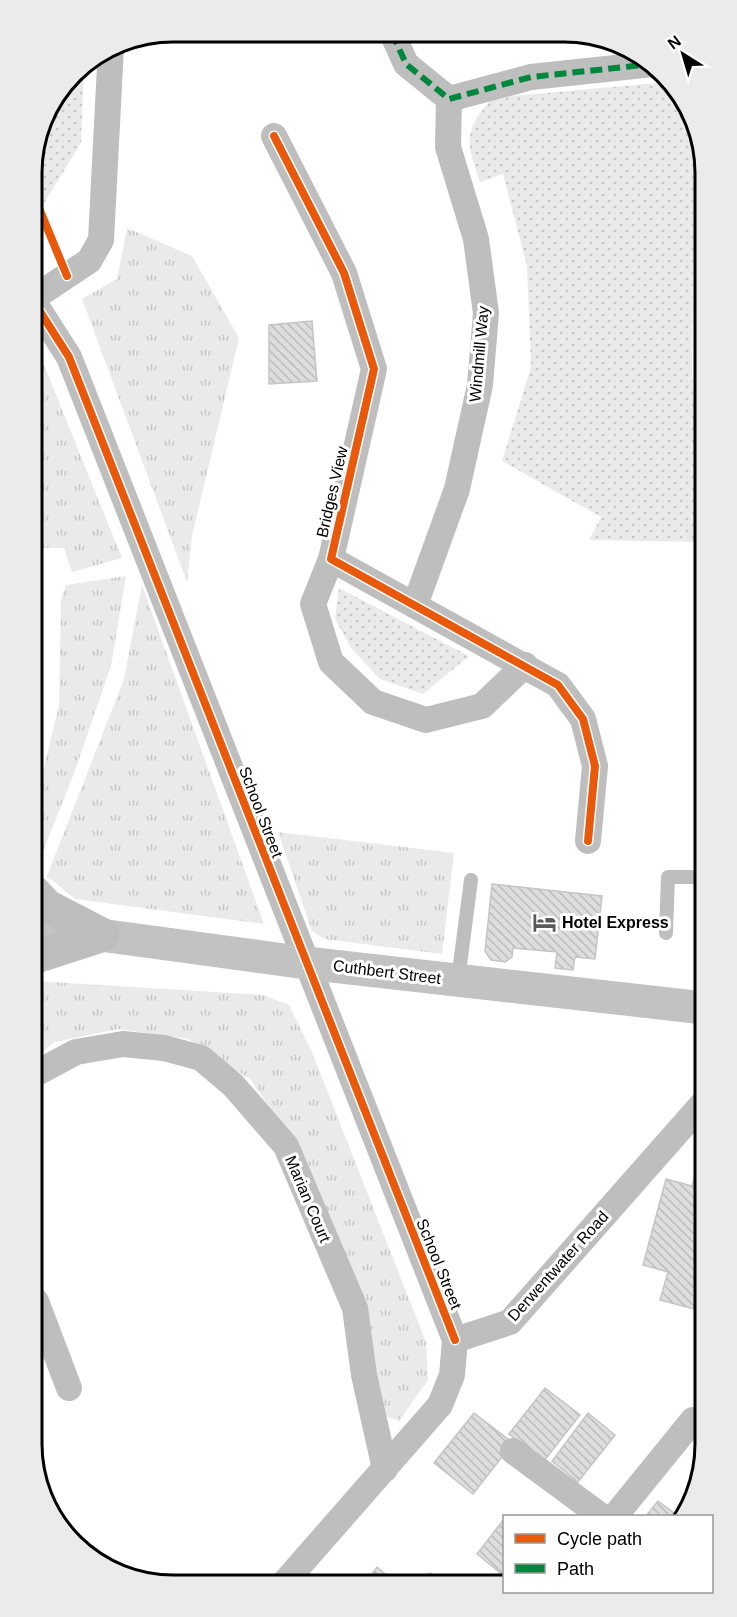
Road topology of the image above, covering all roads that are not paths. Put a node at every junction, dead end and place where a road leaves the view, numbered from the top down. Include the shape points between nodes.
1 (396, 42) edge
2 (110, 58) edge
3 (639, 65) edge
4 (449, 99) junction
5 (274, 136) dead end
6 (42, 292) edge
7 (42, 315) edge
8 (331, 559) junction
9 (415, 605) junction
10 (525, 665) junction
11 (588, 841) dead end
12 (695, 877) edge
13 (471, 880) dead end
14 (42, 901) edge
15 (42, 927) edge
16 (666, 933) dead end
17 (103, 935) junction
18 (42, 955) edge
19 (306, 963) junction
20 (458, 980) junction
21 (695, 1007) edge
22 (42, 1070) edge
23 (695, 1112) edge
24 (42, 1317) edge
25 (455, 1340) junction
26 (69, 1388) dead end
27 (695, 1425) edge
28 (513, 1451) dead end
29 (385, 1469) junction
30 (600, 1515) edge
31 (616, 1515) edge
32 (291, 1575) edge

1 - 4 street via 406,64
2 - 6 street via 101,240 89,261
3 - 4 street via 531,77
4 - 9 street, Windmill Way via 448,147 477,239 486,313 480,385 457,489
5 - 8 street, Bridges View via 344,273 374,369
7 - 19 street, School Street via 69,357
8 - 9 street, Bridges View
8 - 10 street, Bridges View via 313,604 331,662 373,702 426,720 482,706
9 - 10 street, Bridges View
10 - 11 street, Bridges View via 558,685 583,719 595,766
12 - 16 lane via 668,876
13 - 20 lane
14 - 17 highway
15 - 17 street, Cuthbert Street
17 - 18 highway
17 - 19 street, Cuthbert Street
19 - 20 street, Cuthbert Street
19 - 25 street, School Street
20 - 21 street, Cuthbert Street
22 - 29 street, Marian Court via 76,1052 123,1044 164,1048 201,1058 233,1084 285,1146 355,1308 364,1375
23 - 25 street, Derwentwater Road via 510,1322
24 - 26 street
25 - 29 street via 452,1375 440,1405
27 - 31 street
28 - 30 street
29 - 32 street

